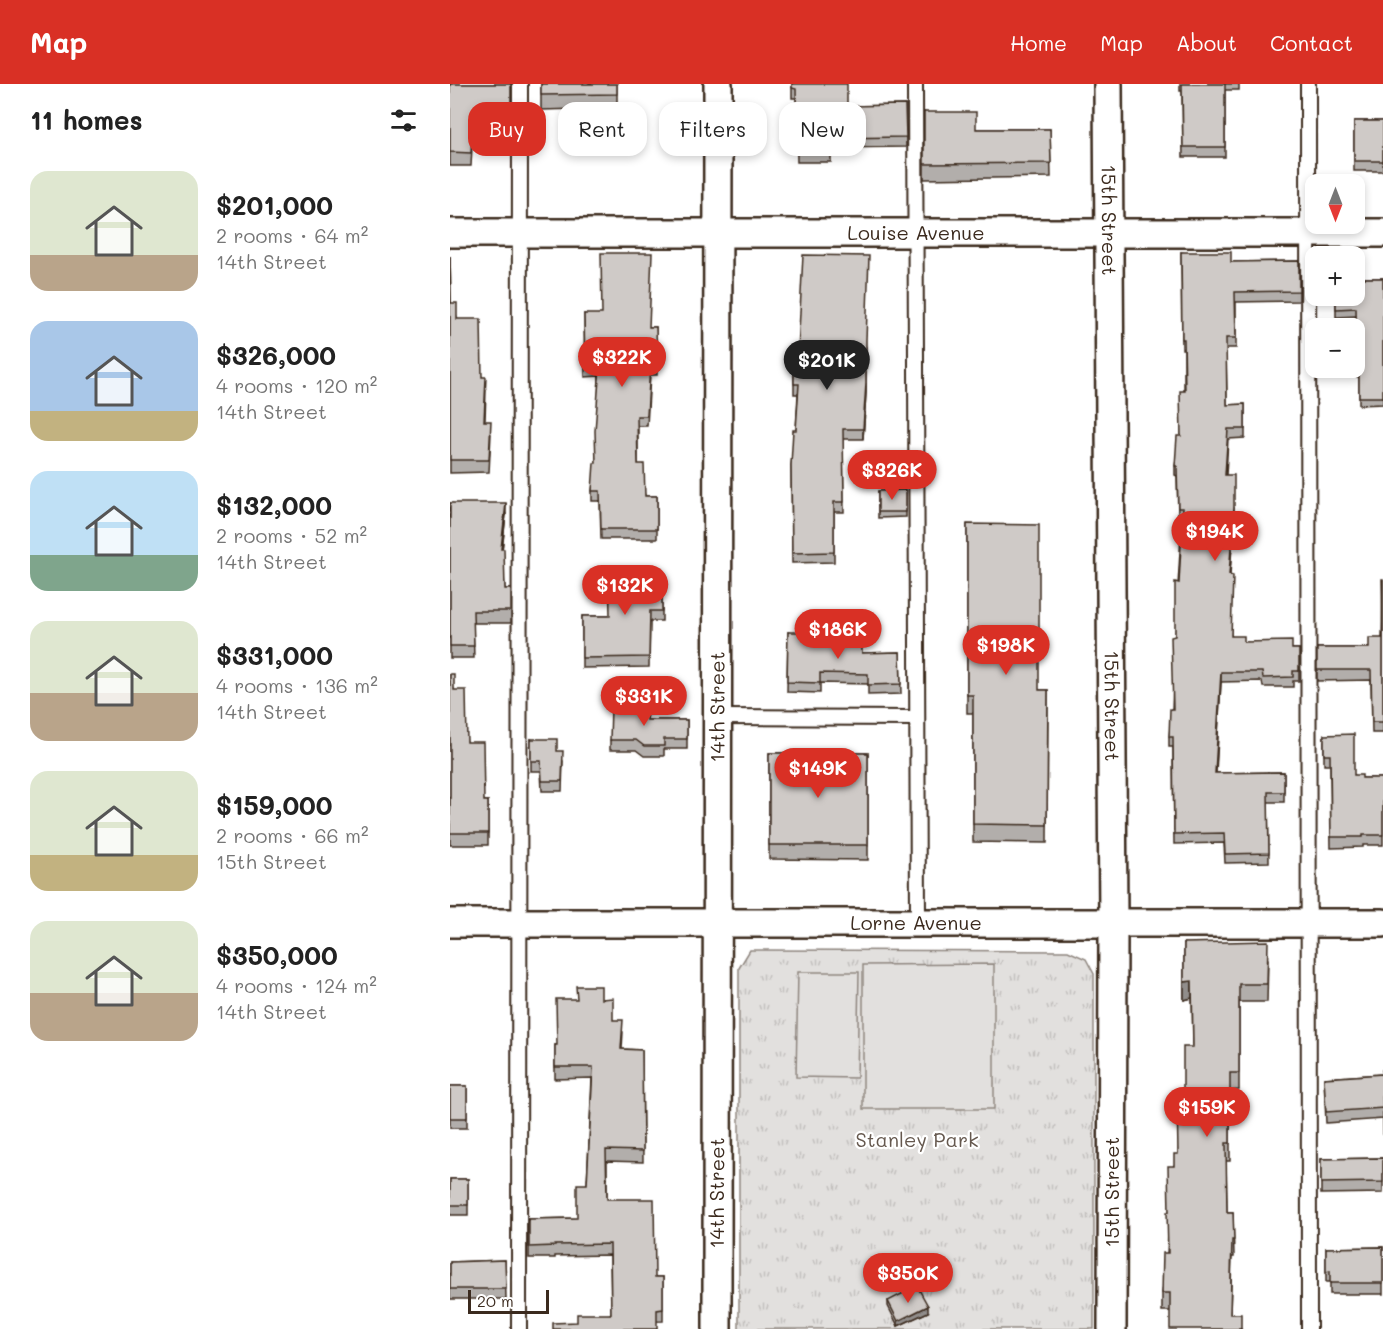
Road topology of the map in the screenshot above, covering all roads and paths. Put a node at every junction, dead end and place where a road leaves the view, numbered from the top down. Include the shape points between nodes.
1 (520, 84) edge
2 (718, 84) edge
3 (915, 84) edge
4 (1108, 84) edge
5 (1308, 84) edge
6 (1307, 174) edge
7 (450, 233) edge
8 (520, 233) junction
9 (717, 233) junction
10 (915, 233) junction
11 (1108, 233) junction
12 (1305, 233) edge
13 (1365, 233) edge
14 (1383, 233) edge
15 (1307, 234) edge
16 (717, 717) junction
17 (917, 718) junction
18 (450, 923) edge
19 (519, 923) junction
20 (717, 923) junction
21 (918, 923) junction
22 (1113, 923) junction
23 (1309, 923) junction
24 (1383, 923) edge
25 (519, 1329) edge
26 (717, 1329) edge
27 (1112, 1329) edge
28 (1310, 1329) edge

1 - 8 lane
2 - 9 street, 14th Street
3 - 10 lane
4 - 11 street, 15th Street
5 - 6 lane
7 - 8 street, Louise Avenue
8 - 9 street, Louise Avenue
8 - 19 lane
9 - 10 street, Louise Avenue
9 - 16 street, 14th Street
10 - 11 street, Louise Avenue
10 - 17 lane
11 - 12 street, Louise Avenue
11 - 22 street, 15th Street
13 - 14 street, Louise Avenue
15 - 23 lane
16 - 17 lane
16 - 20 street, 14th Street
17 - 21 lane
18 - 19 street, Lorne Avenue
19 - 20 street, Lorne Avenue
19 - 25 lane
20 - 21 street, Lorne Avenue
20 - 26 street, 14th Street
21 - 22 street, Lorne Avenue
22 - 23 street, Lorne Avenue
22 - 27 street, 15th Street
23 - 24 street, Lorne Avenue
23 - 28 lane

